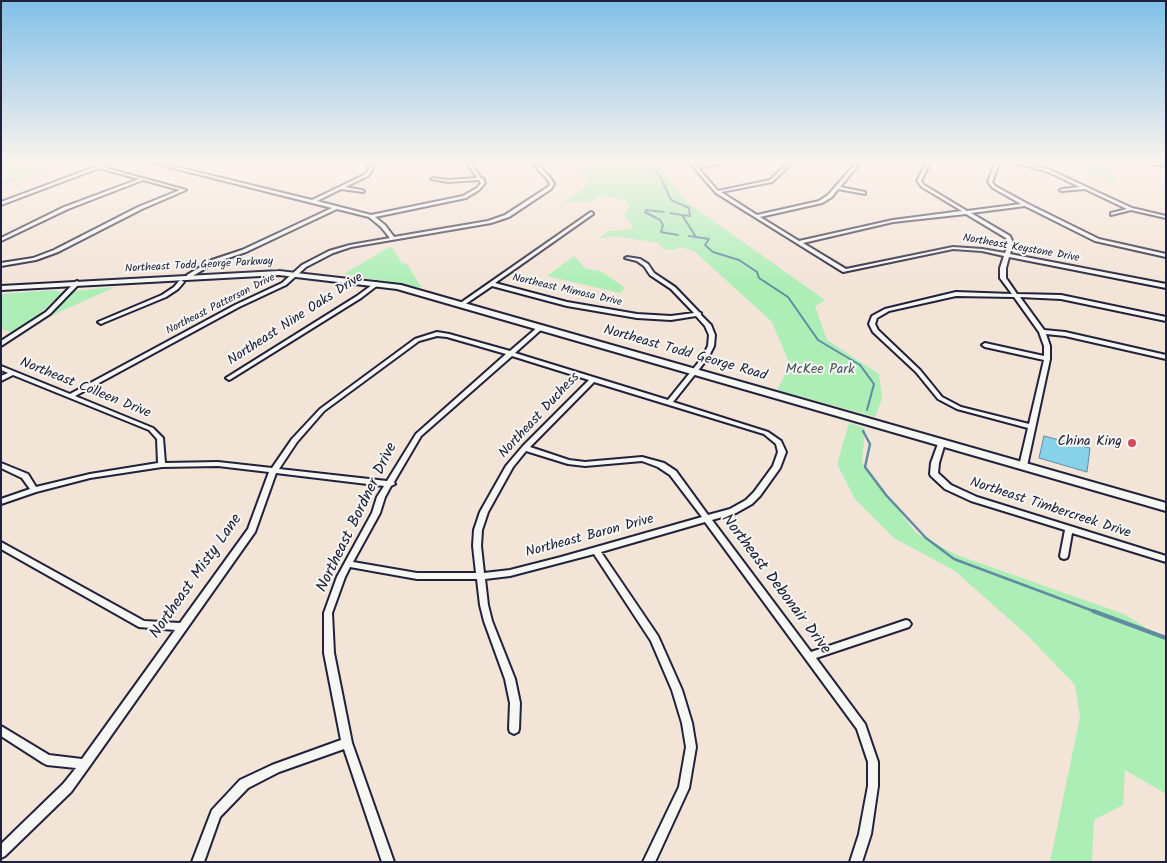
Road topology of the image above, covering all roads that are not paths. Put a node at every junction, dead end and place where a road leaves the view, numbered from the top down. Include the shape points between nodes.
1 (79, 203) edge
2 (152, 203) edge
3 (323, 203) edge
4 (433, 203) edge
5 (527, 203) edge
6 (736, 203) edge
7 (814, 203) edge
8 (952, 203) edge
9 (1023, 203) edge
10 (1118, 203) edge
11 (1026, 205) junction
12 (337, 207) junction
13 (1131, 209) junction
14 (967, 212) junction
15 (591, 213) dead end
16 (1113, 214) dead end
17 (371, 216) junction
18 (757, 216) junction
19 (1166, 217) edge
20 (3, 238) edge
21 (392, 239) junction
22 (800, 242) junction
23 (1007, 255) junction
24 (1166, 256) edge
25 (627, 258) dead end
26 (1, 265) edge
27 (189, 276) junction
28 (294, 276) junction
29 (181, 282) junction
30 (376, 284) junction
31 (492, 284) junction
32 (75, 286) junction
33 (1166, 286) edge
34 (398, 287) joint
35 (1, 288) edge
36 (1, 293) edge
37 (1014, 296) junction
38 (462, 304) junction
39 (698, 314) junction
40 (1166, 319) edge
41 (101, 322) dead end
42 (541, 327) junction
43 (1042, 332) junction
44 (1, 344) edge
45 (985, 345) dead end
46 (512, 354) junction
47 (1166, 357) edge
48 (1047, 359) junction
49 (1, 368) edge
50 (695, 371) junction
51 (12, 373) junction
52 (229, 378) dead end
53 (1, 379) edge
54 (593, 379) junction
55 (70, 396) junction
56 (669, 403) junction
57 (1032, 427) junction
58 (941, 443) junction
59 (525, 448) junction
60 (1, 465) edge
61 (162, 465) junction
62 (1023, 466) junction
63 (273, 472) junction
64 (391, 484) junction
65 (34, 490) junction
66 (1, 502) edge
67 (1166, 507) edge
68 (707, 520) junction
69 (1070, 529) junction
70 (1, 545) edge
71 (596, 551) junction
72 (1064, 556) dead end
73 (1166, 559) edge
74 (348, 564) junction
75 (482, 576) junction
76 (906, 624) dead end
77 (181, 627) junction
78 (811, 656) junction
79 (514, 729) dead end
80 (1, 730) edge
81 (347, 743) junction
82 (85, 764) junction
83 (1, 852) edge
84 (198, 862) edge
85 (388, 862) edge
86 (649, 862) edge
87 (856, 862) edge

1 - 20 street
2 - 26 street via 56,251 34,260
3 - 12 street
4 - 17 street
5 - 21 street, Northeast Patterson Drive via 507,216 489,222
6 - 18 street
7 - 18 street
8 - 14 street
9 - 11 street
10 - 13 street
11 - 14 street
11 - 24 street via 1097,240
12 - 17 street
12 - 27 street via 244,251 214,261
13 - 16 street
13 - 19 street
14 - 22 street via 893,221
14 - 23 street via 1008,237 1011,243
15 - 31 street
17 - 21 street
18 - 22 street
21 - 28 street, Northeast Patterson Drive via 331,252 304,266
22 - 23 street, Northeast Keystone Drive via 845,271 953,248
23 - 33 street, Northeast Keystone Drive
23 - 37 street via 1003,278
25 - 39 street via 646,265
27 - 28 main road, Northeast Todd George Parkway via 278,273
27 - 32 main road, Northeast Todd George Parkway
28 - 29 main road
28 - 30 main road, Northeast Todd George Parkway
28 - 55 street, Northeast Patterson Drive
29 - 32 main road
29 - 41 street via 164,296
30 - 34 main road, Northeast Todd George Parkway
30 - 52 street, Northeast Nine Oaks Drive
31 - 38 street
31 - 39 street, Northeast Mimosa Drive via 567,304 637,316 671,318
32 - 35 main road, Northeast Todd George Parkway
32 - 36 main road
32 - 44 street via 48,313
34 - 38 main road, Northeast Todd George Road
37 - 40 street via 1068,298
37 - 43 street
37 - 57 street via 941,296 880,313 872,324 944,402
38 - 42 main road, Northeast Todd George Road
39 - 50 street via 708,325 712,339 709,351
42 - 46 street, Northeast Bordner Drive
42 - 50 main road, Northeast Todd George Road
43 - 47 street via 1065,334
43 - 48 street via 1048,346
45 - 48 street
46 - 54 street
46 - 63 street, Northeast Misty Lane via 447,335 427,336 398,352 322,410 294,441
46 - 64 street, Northeast Bordner Drive via 418,435
48 - 57 street
49 - 51 street, Northeast Colleen Drive
50 - 56 street
50 - 58 main road, Northeast Todd George Road
51 - 53 street
51 - 55 street, Northeast Colleen Drive
54 - 56 street
54 - 59 street, Northeast Duchess
55 - 61 street, Northeast Colleen Drive via 151,429 160,438
56 - 68 street, Northeast Baron Drive via 766,433 778,443 782,452 777,466 749,502
57 - 62 street
58 - 62 main road, Northeast Todd George Road
58 - 69 street, Northeast Timbercreek Drive via 934,474 948,487 974,499
59 - 68 street, Northeast Debonair Drive via 568,462 585,464 642,459 661,465 673,473
59 - 75 street, Northeast Duchess via 501,481 478,530 476,546
60 - 65 street via 25,476
61 - 63 street via 218,464
61 - 65 street via 90,476
62 - 67 main road, Northeast Todd George Road
63 - 64 street
63 - 77 street, Northeast Misty Lane via 252,530
64 - 74 street, Northeast Bordner Drive
65 - 66 street
68 - 71 street, Northeast Baron Drive
68 - 78 street, Northeast Debonair Drive
69 - 72 street
69 - 73 street, Northeast Timbercreek Drive
70 - 77 street via 142,624
71 - 75 street, Northeast Baron Drive via 510,573
71 - 86 street via 655,639 687,723 691,747 684,788
74 - 75 street, Northeast Baron Drive via 417,576
74 - 81 street, Northeast Bordner Drive via 328,613 329,653
75 - 79 street, Northeast Duchess via 488,621 510,679 515,703
76 - 78 street
77 - 82 street, Northeast Misty Lane
78 - 87 street, Northeast Debonair Drive via 861,727 873,762 873,786 865,834
80 - 82 street via 47,760
81 - 84 street via 276,768 244,784 216,814
81 - 85 street, Northeast Bordner Drive
82 - 83 street, Northeast Misty Lane via 67,788

